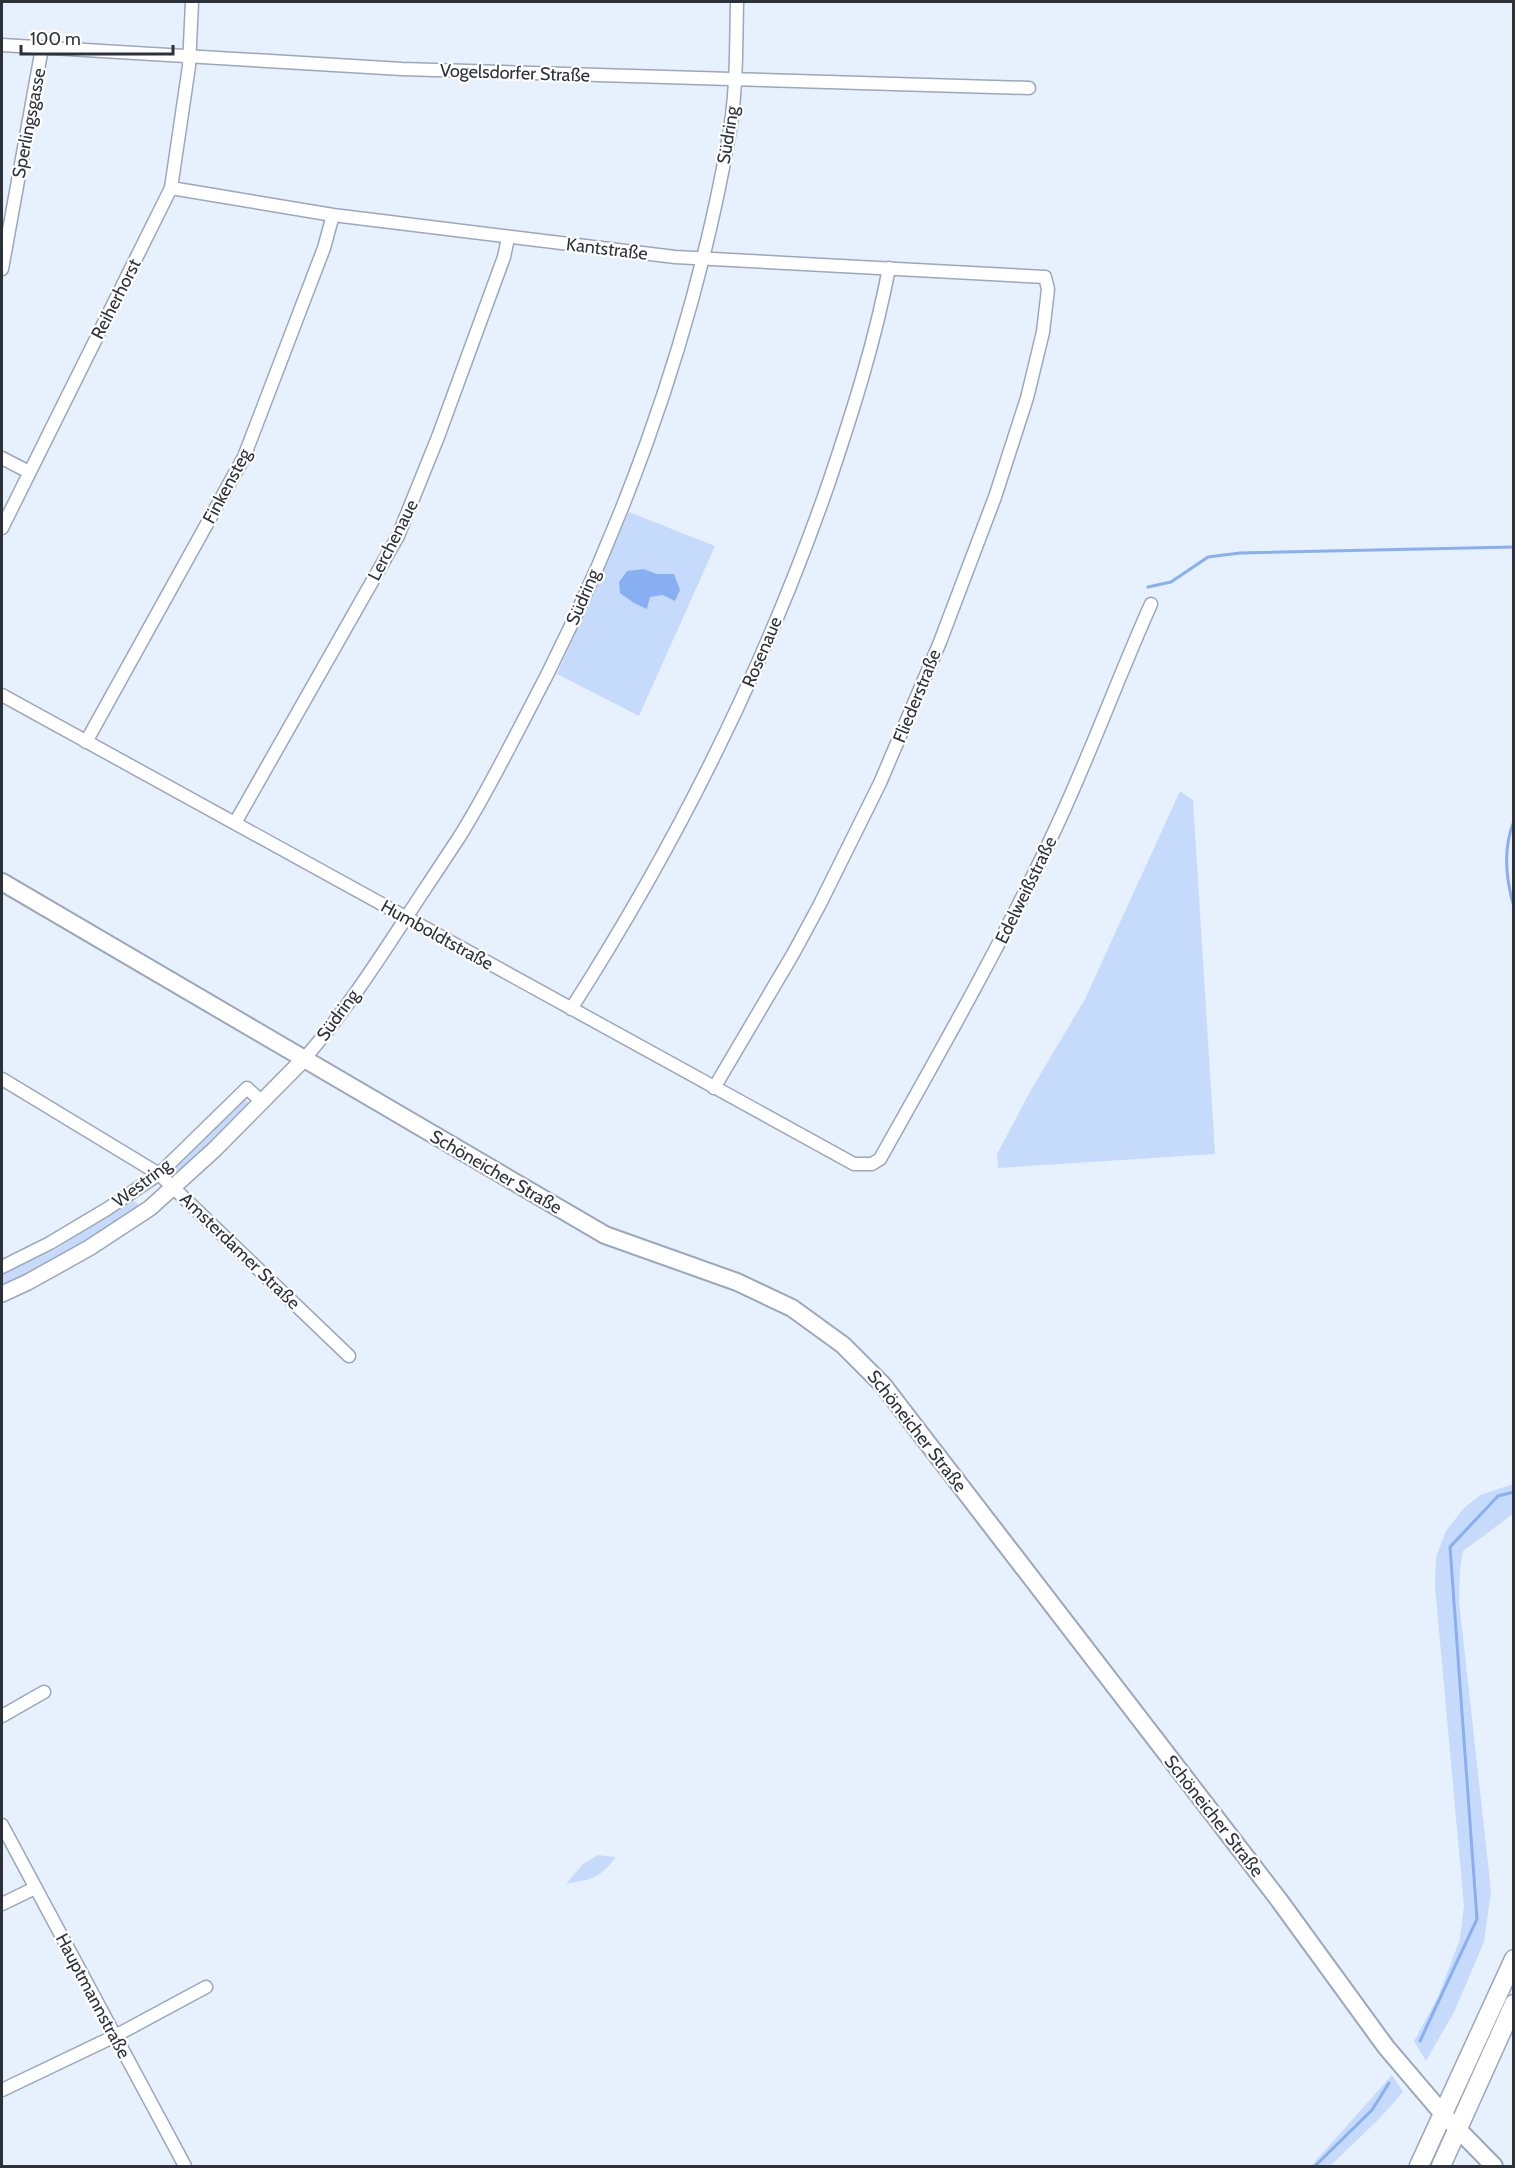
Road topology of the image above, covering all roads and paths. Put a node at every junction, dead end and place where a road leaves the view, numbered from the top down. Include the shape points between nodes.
1 (192, 2) edge
2 (737, 2) edge
3 (2, 45) edge
4 (42, 48) junction
5 (190, 57) junction
6 (735, 80) junction
7 (1029, 88) dead end
8 (171, 188) junction
9 (333, 215) junction
10 (508, 238) junction
11 (702, 258) junction
12 (890, 268) junction
13 (2, 269) edge
14 (1046, 278) joint
15 (2, 458) edge
16 (29, 472) junction
17 (2, 528) edge
18 (1151, 604) dead end
19 (2, 695) edge
20 (86, 742) junction
21 (235, 823) junction
22 (2, 882) edge
23 (406, 919) junction
24 (571, 1009) junction
25 (304, 1059) junction
26 (2, 1079) edge
27 (714, 1088) junction
28 (262, 1102) junction
29 (876, 1163) joint
30 (159, 1174) junction
31 (174, 1188) junction
32 (2, 1267) edge
33 (2, 1294) edge
34 (349, 1356) dead end
35 (44, 1692) dead end
36 (2, 1716) edge
37 (2, 1825) edge
38 (34, 1888) junction
39 (2, 1904) edge
40 (1514, 1959) edge
41 (206, 1987) dead end
42 (1514, 2004) edge
43 (115, 2036) junction
44 (2, 2090) edge
45 (1443, 2114) junction
46 (1458, 2128) junction
47 (185, 2166) edge
48 (1419, 2166) edge
49 (1441, 2166) edge
50 (1494, 2166) edge

1 - 5 street, Reiherhorst
2 - 6 street, Südring
3 - 4 street, Vogelsdorfer Straße
4 - 5 street, Vogelsdorfer Straße
4 - 13 street, Sperlingsgasse
5 - 6 street, Vogelsdorfer Straße via 402,69
5 - 8 street, Reiherhorst
6 - 7 street, Vogelsdorfer Straße
6 - 11 street, Südring via 729,139
8 - 9 street, Kantstraße
8 - 16 street, Reiherhorst
9 - 10 street, Kantstraße
9 - 20 street, Finkensteg via 244,457
10 - 11 street, Kantstraße
10 - 21 street, Lerchenaue via 457,386 398,536
11 - 12 street, Kantstraße
11 - 23 street, Südring via 670,374 632,481 576,615 487,789
12 - 14 street, Kantstraße
12 - 24 street, Rosenaue via 877,329 842,443 750,682 697,790
14 - 27 street, Fliederstraße via 1045,324 1027,398 995,496 939,642 880,783 824,895
15 - 16 street
16 - 17 street, Reiherhorst
18 - 29 street, Edelweißstraße via 1054,832 1015,913
19 - 20 street, Humboldtstraße
20 - 21 street, Humboldtstraße
21 - 23 street, Humboldtstraße
22 - 25 main road, Schöneicher Straße
23 - 24 street, Humboldtstraße
23 - 25 street, Südring
24 - 27 street, Humboldtstraße
25 - 28 street, Westring
25 - 45 main road, Schöneicher Straße via 605,1235 778,1300 820,1327 863,1363 1272,1891 1386,2047
26 - 30 street, Amsterdamer Straße
27 - 29 street, Humboldtstraße via 854,1164
28 - 30 street, Westring via 247,1088
28 - 31 street, Westring
30 - 31 street, Amsterdamer Straße
30 - 32 street, Westring via 50,1243
31 - 33 street, Westring via 108,1237
31 - 34 street, Amsterdamer Straße
35 - 36 street
37 - 38 street, Hauptmannstraße
38 - 39 street
38 - 43 street, Hauptmannstraße
40 - 45 main road
41 - 43 street
42 - 46 main road
43 - 44 street
43 - 47 street, Hauptmannstraße
45 - 46 main road, Schöneicher Straße
45 - 48 main road
46 - 49 main road
46 - 50 main road, Schöneicher Straße

